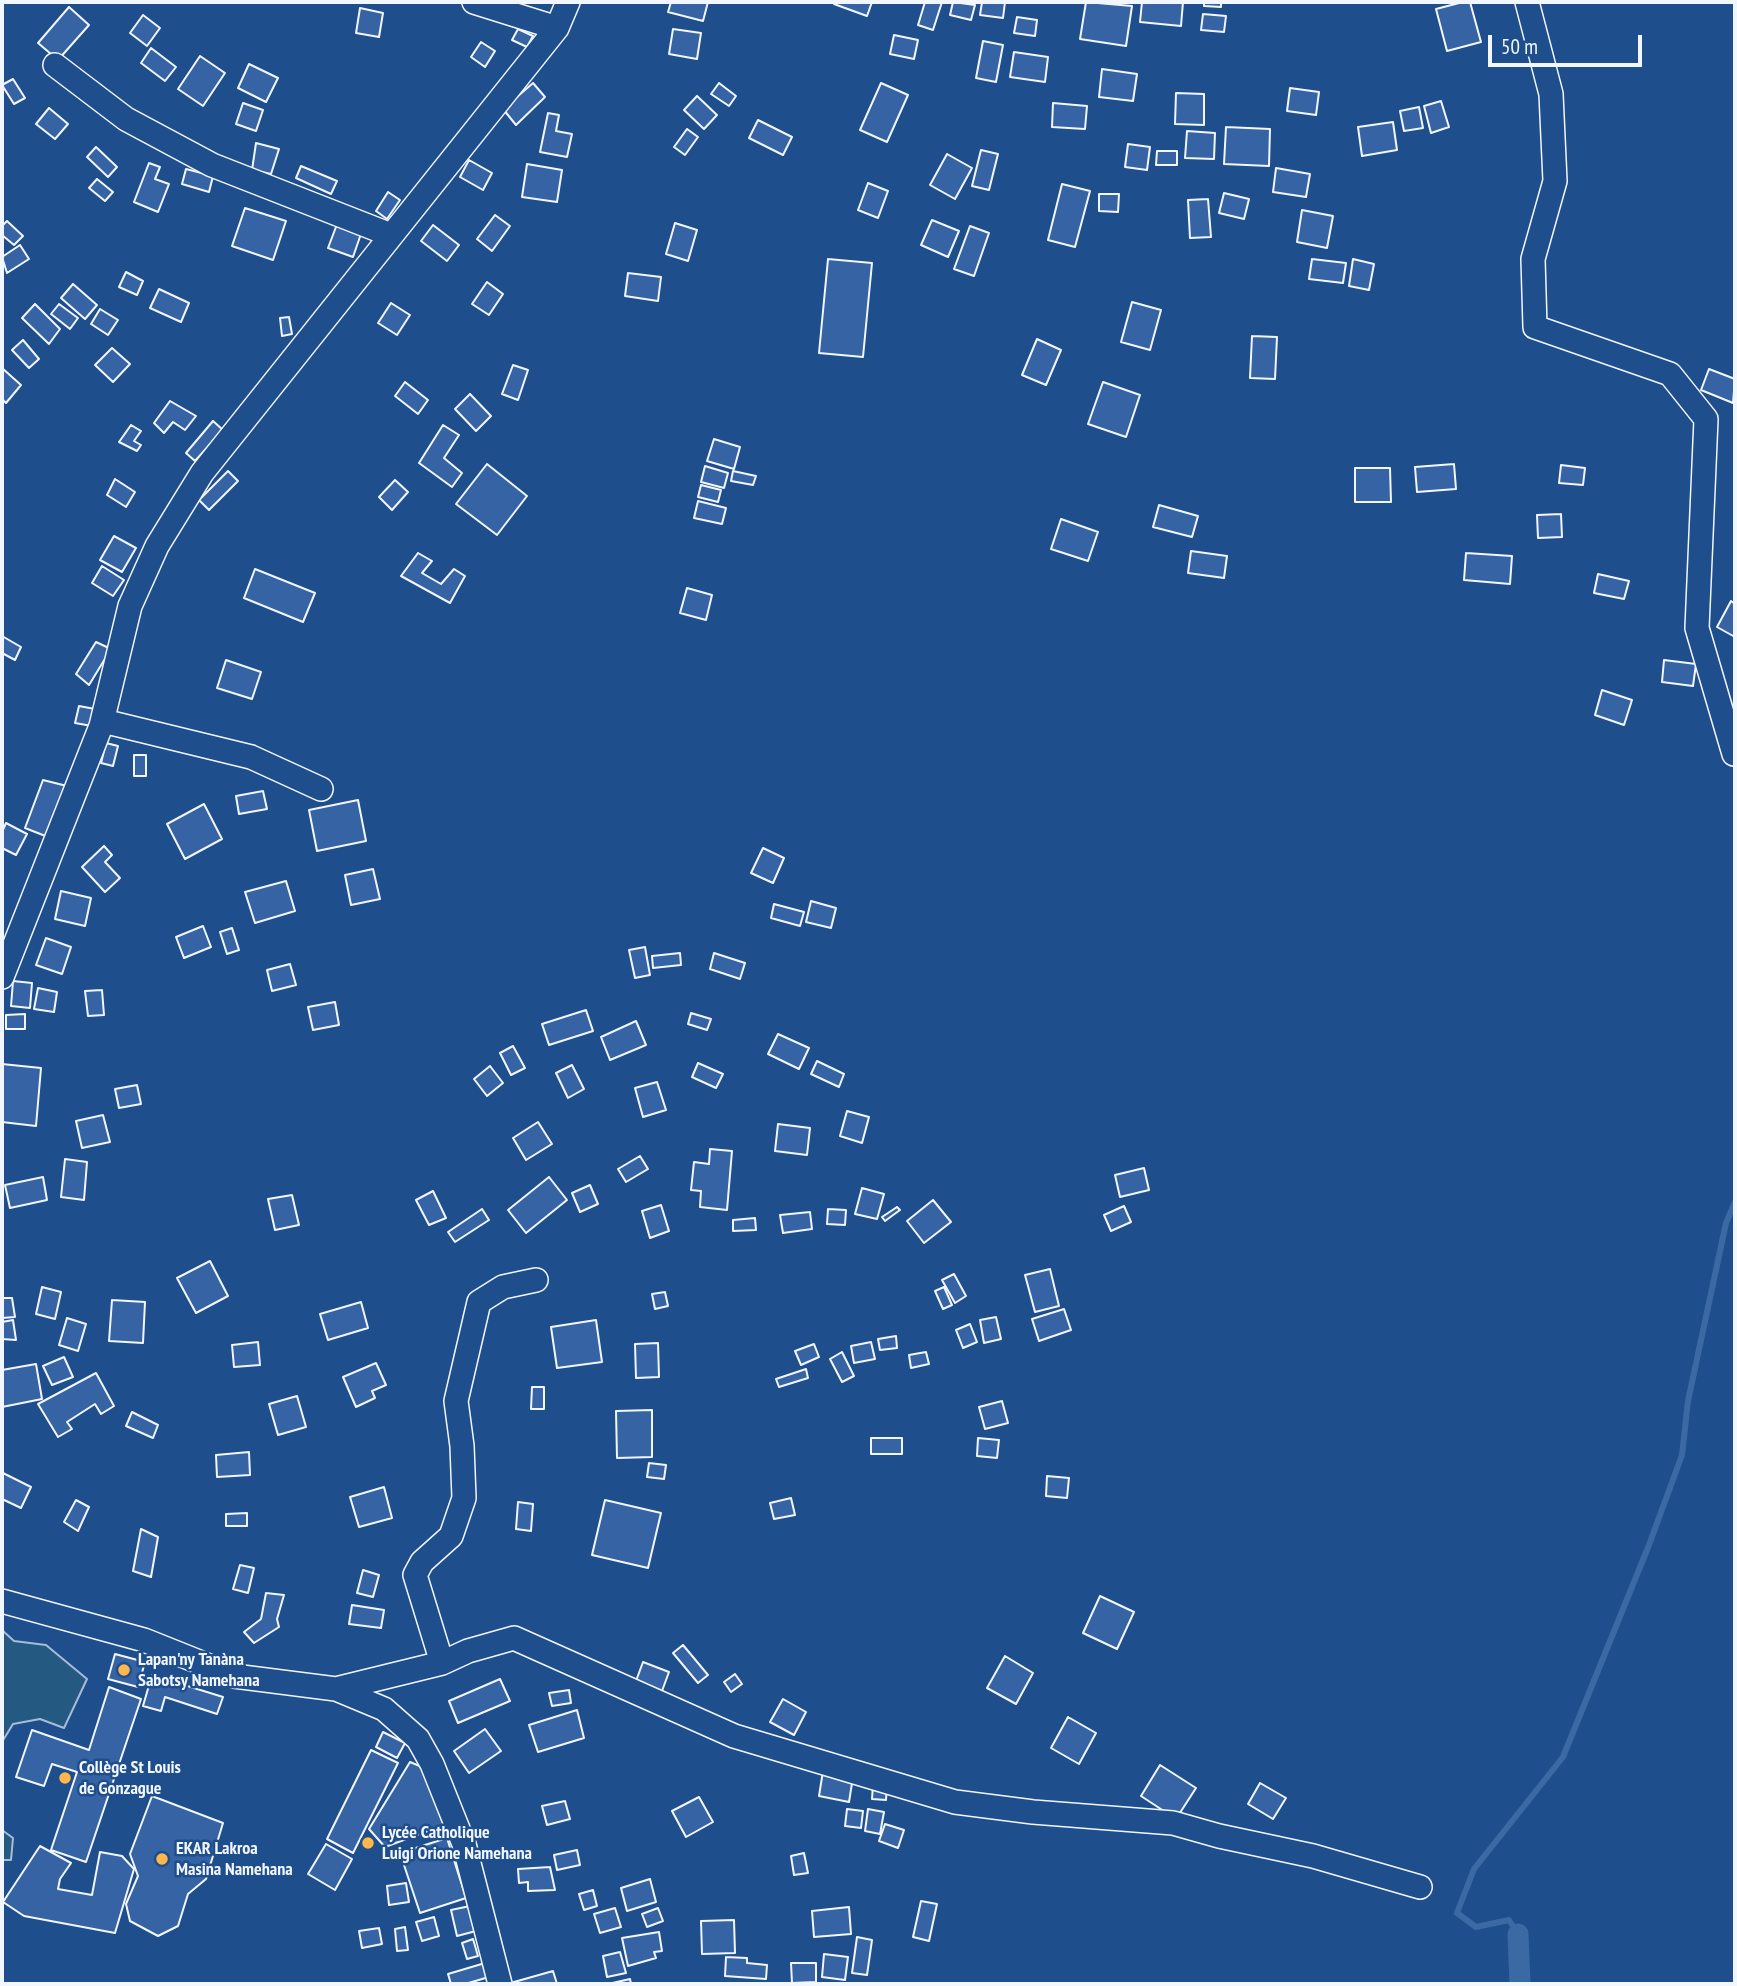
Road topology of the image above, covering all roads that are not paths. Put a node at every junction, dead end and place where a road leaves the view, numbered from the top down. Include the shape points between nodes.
1 (474, 2) edge
2 (568, 2) edge
3 (1527, 2) edge
4 (557, 28) junction
5 (55, 65) dead end
6 (391, 235) junction
7 (103, 721) junction
8 (1734, 754) edge
9 (321, 789) dead end
10 (2, 977) edge
11 (536, 1280) dead end
12 (2, 1601) edge
13 (442, 1663) junction
14 (336, 1689) junction
15 (1420, 1886) dead end
16 (500, 1984) edge

1 - 4 street
2 - 4 street
3 - 8 street via 1551,94 1555,181 1533,259 1535,327 1670,374 1706,419 1697,628
4 - 6 street
5 - 6 street via 125,119 212,165
6 - 7 street via 202,473 157,546 130,606
7 - 9 street via 251,757
7 - 10 street
11 - 13 street via 503,1287 479,1302 456,1401 464,1498 451,1536 422,1562 415,1575
12 - 14 street via 144,1640 234,1676
13 - 14 street
13 - 15 street via 514,1638 734,1736 955,1802 1173,1823
14 - 16 street via 384,1709 418,1739 432,1764 464,1844

